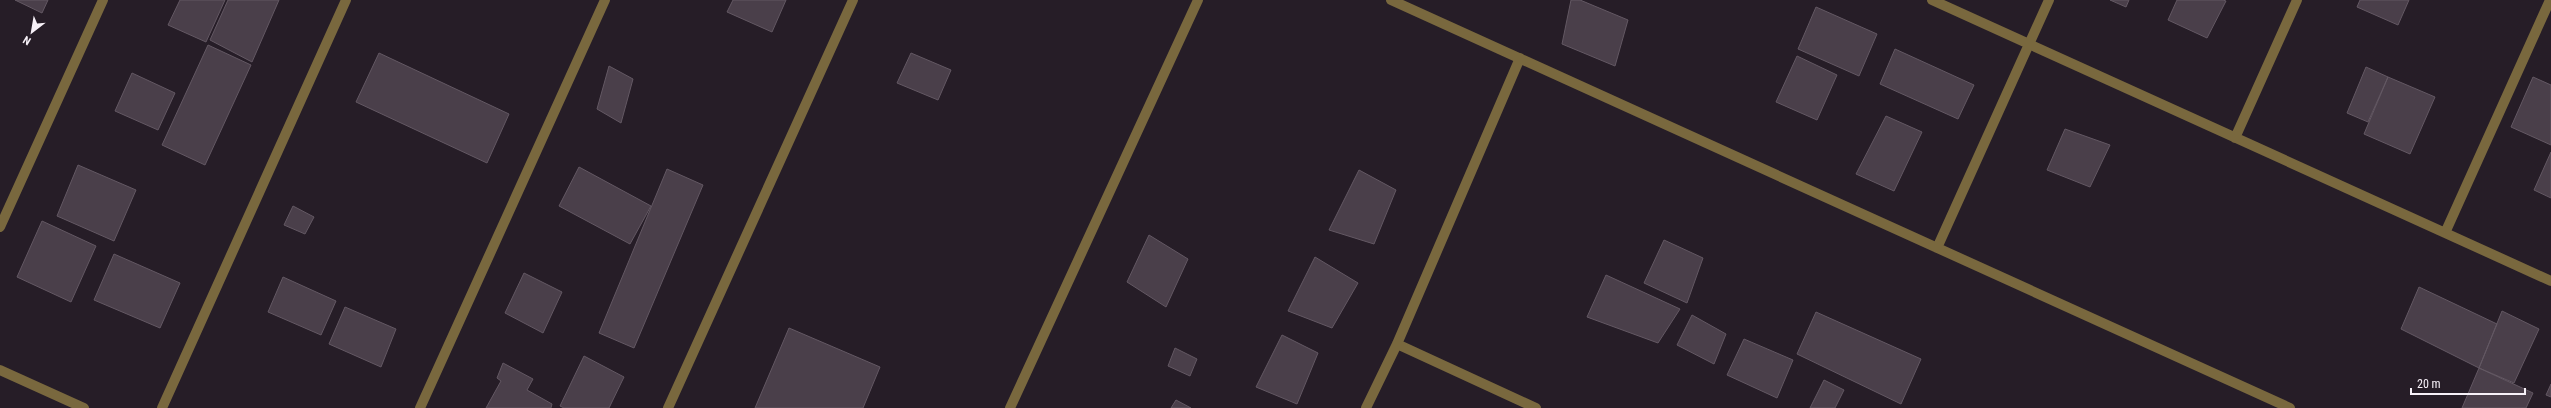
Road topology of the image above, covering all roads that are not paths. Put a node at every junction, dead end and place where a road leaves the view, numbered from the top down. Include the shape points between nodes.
1 (103, 0) edge
2 (346, 0) edge
3 (605, 0) edge
4 (853, 0) edge
5 (1198, 0) edge
6 (1391, 0) edge
7 (1932, 0) edge
8 (2049, 0) edge
9 (2297, 0) edge
10 (2550, 0) edge
11 (2029, 44) junction
12 (1520, 58) junction
13 (2235, 138) junction
14 (0, 227) edge
15 (2445, 233) junction
16 (1937, 248) junction
17 (2551, 281) edge
18 (1397, 344) junction
19 (0, 370) edge
20 (84, 408) edge
21 (162, 408) edge
22 (420, 408) edge
23 (668, 408) edge
24 (1010, 408) edge
25 (1366, 408) edge
26 (1536, 408) edge
27 (2290, 408) edge

1 - 14 street
2 - 21 street
3 - 22 street
4 - 23 street
5 - 24 street
6 - 12 street
7 - 11 street
8 - 11 street
9 - 13 street
10 - 15 street
11 - 13 street
11 - 16 street
12 - 16 street
12 - 18 street
13 - 15 street
15 - 17 street
16 - 27 street
18 - 25 street
18 - 26 street
19 - 20 street

